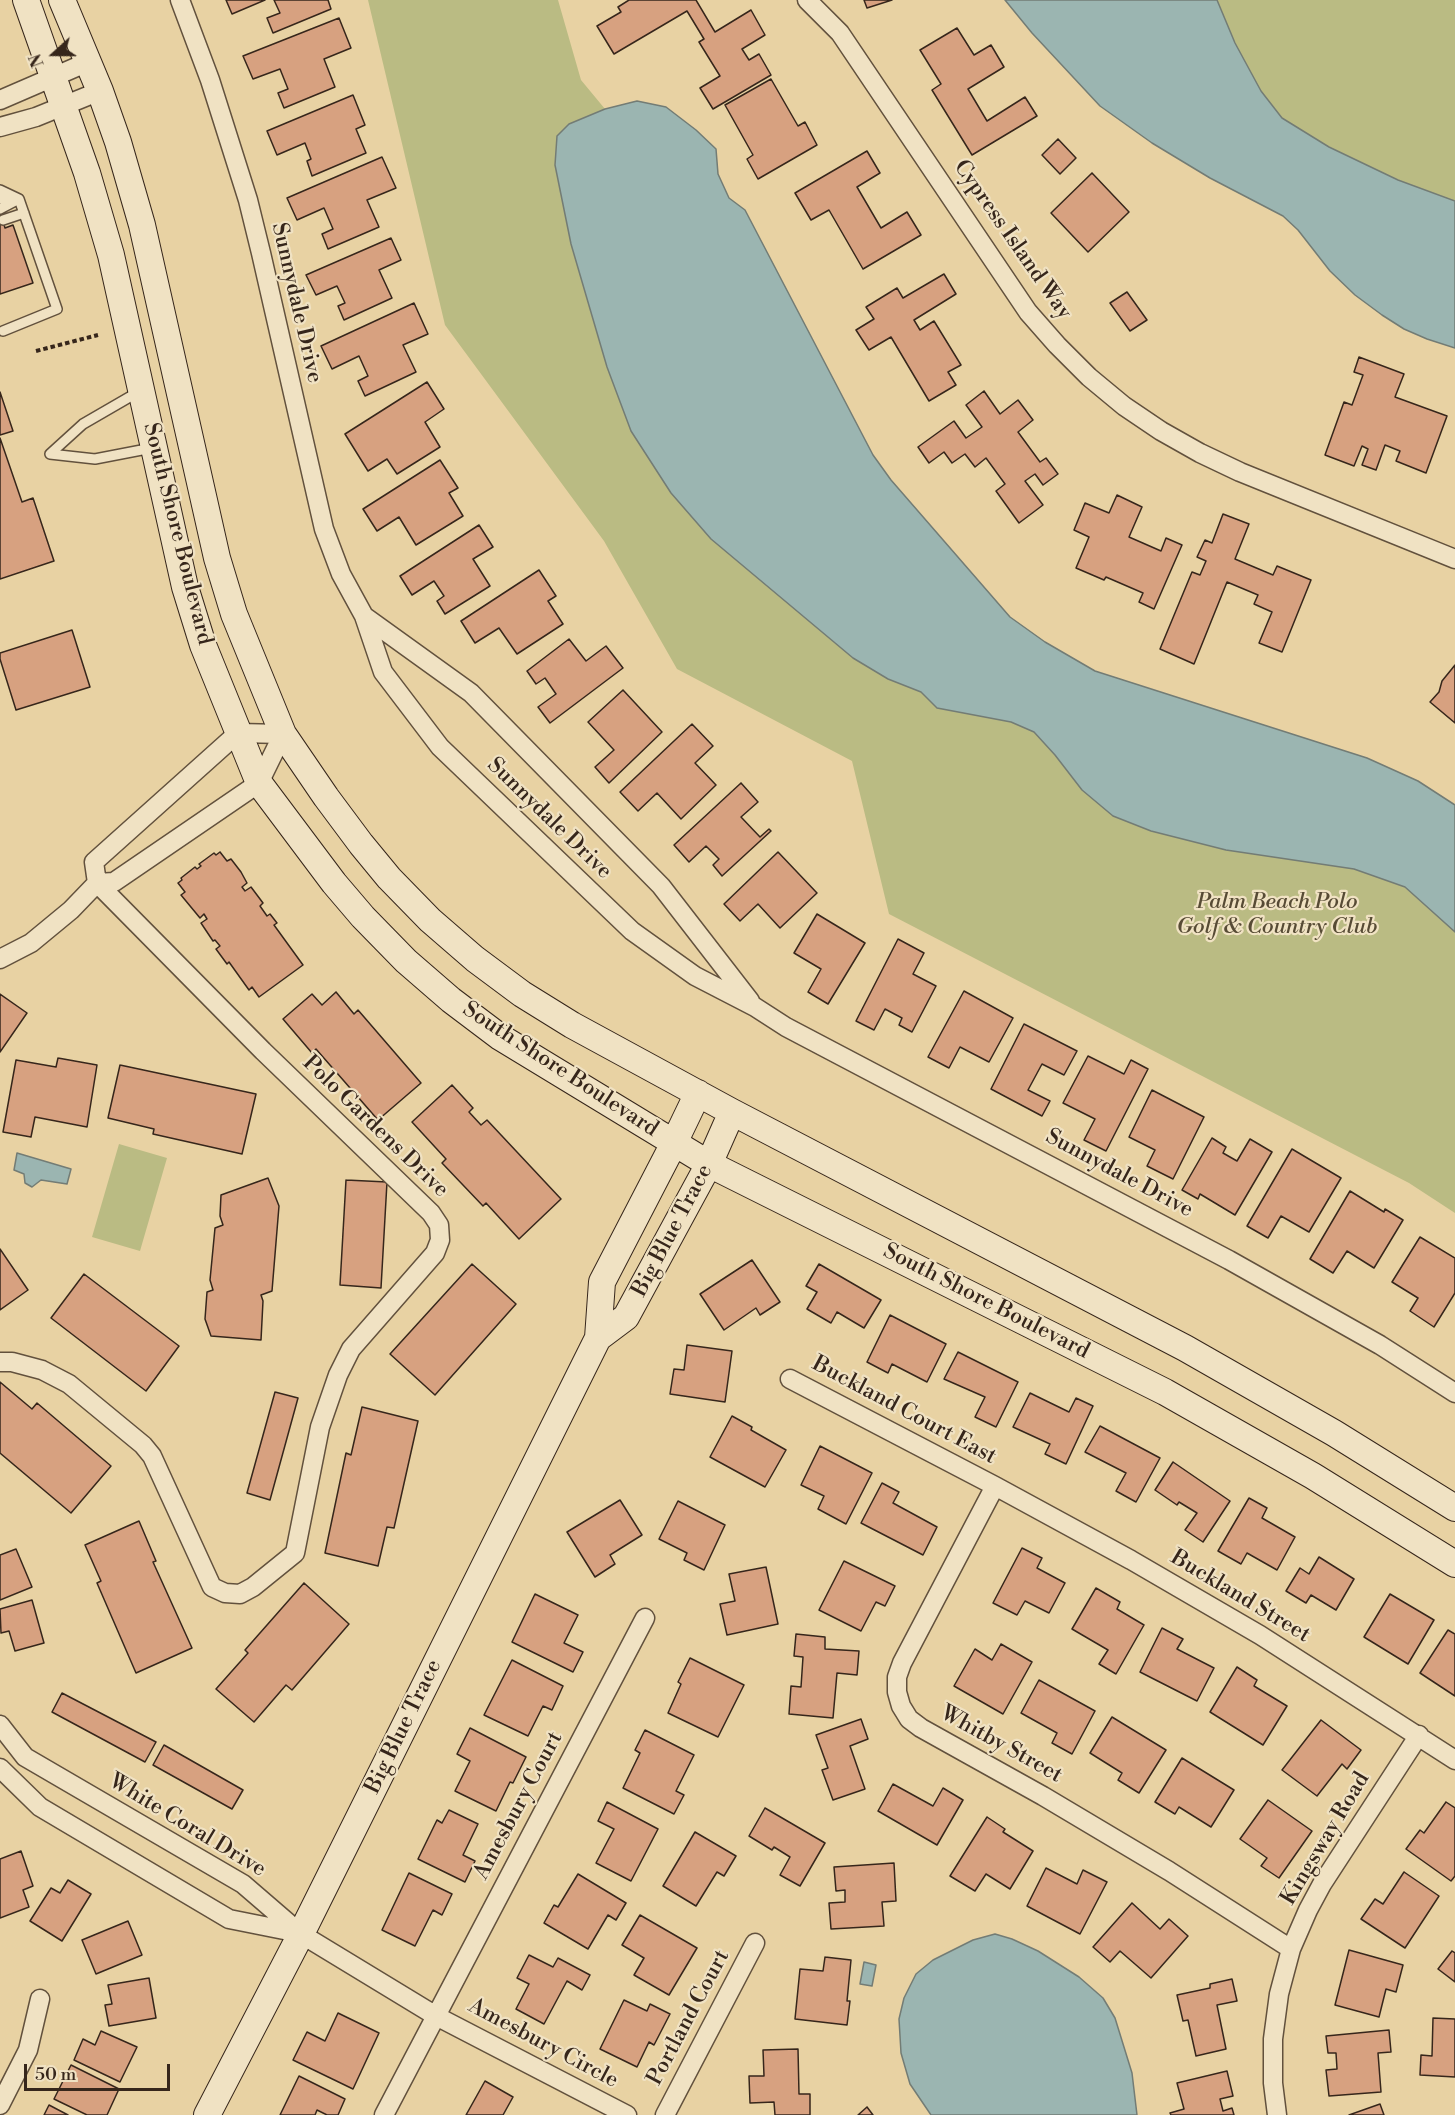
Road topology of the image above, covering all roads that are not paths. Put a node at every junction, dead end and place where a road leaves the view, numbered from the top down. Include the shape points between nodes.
1 (26, 0) edge
2 (62, 0) edge
3 (180, 0) edge
4 (807, 0) edge
5 (88, 62) junction
6 (53, 78) junction
7 (100, 91) junction
8 (0, 100) edge
9 (63, 107) junction
10 (0, 127) edge
11 (0, 190) edge
12 (0, 199) edge
13 (20, 199) junction
14 (0, 209) edge
15 (24, 213) junction
16 (3, 220) dead end
17 (3, 331) dead end
18 (142, 390) junction
19 (155, 448) junction
20 (1455, 559) edge
21 (364, 616) junction
22 (238, 733) junction
23 (283, 734) junction
24 (259, 783) junction
25 (97, 883) junction
26 (0, 959) edge
27 (755, 1007) junction
28 (698, 1093) junction
29 (732, 1112) junction
30 (674, 1143) junction
31 (709, 1164) junction
32 (598, 1338) junction
33 (0, 1362) edge
34 (790, 1379) dead end
35 (1455, 1393) edge
36 (995, 1486) junction
37 (1455, 1508) edge
38 (1455, 1564) edge
39 (645, 1618) dead end
40 (0, 1725) edge
41 (1419, 1736) junction
42 (1455, 1760) edge
43 (0, 1768) edge
44 (302, 1934) junction
45 (755, 1943) dead end
46 (1291, 1949) junction
47 (40, 1999) dead end
48 (436, 2016) junction
49 (0, 2105) edge
50 (207, 2115) edge
51 (384, 2115) edge
52 (627, 2115) edge
53 (665, 2115) edge
54 (1277, 2115) edge

1 - 6 street, South Shore Boulevard
2 - 5 street, South Shore Boulevard
3 - 21 street, Sunnydale Drive via 241,177 324,529 341,574
4 - 20 street, Cypress Island Way via 840,33 1028,312 1089,377 1124,406 1200,453
5 - 6 street
5 - 7 street, South Shore Boulevard
6 - 8 street
6 - 9 street, South Shore Boulevard
7 - 9 street
7 - 23 street, South Shore Boulevard via 145,236 217,558 234,614
9 - 10 street
9 - 18 street, South Shore Boulevard via 111,255
11 - 13 lane
12 - 13 lane
13 - 14 lane
13 - 15 lane
15 - 16 lane
15 - 17 lane via 57,309
18 - 19 street, South Shore Boulevard
18 - 19 lane via 82,424 50,454 95,459
19 - 22 street, South Shore Boulevard via 186,587 203,645
21 - 27 street, Sunnydale Drive via 471,693 661,886
21 - 27 street, Sunnydale Drive via 383,672 440,747 632,931 695,976
22 - 23 street
22 - 24 street, South Shore Boulevard
22 - 25 street via 94,862
23 - 24 street
23 - 28 street, South Shore Boulevard via 389,878 475,959 572,1025
24 - 25 street via 114,882
24 - 30 street, South Shore Boulevard via 334,883 406,961 500,1037
25 - 26 street via 31,943
25 - 33 street, Polo Gardens Drive via 431,1213 439,1225 440,1239 435,1253 351,1349 338,1375 320,1426 295,1553 240,1594 212,1587 152,1456 143,1445 69,1384 42,1370
27 - 35 street, Sunnydale Drive via 786,1027 1229,1260 1380,1345
28 - 29 street, South Shore Boulevard
28 - 30 street, Big Blue Trace
29 - 31 street, Big Blue Trace
29 - 37 street, South Shore Boulevard via 1185,1348
30 - 31 street, South Shore Boulevard
30 - 32 street, Big Blue Trace via 602,1282
31 - 32 street, Big Blue Trace via 626,1317
31 - 38 street, South Shore Boulevard via 1165,1392 1313,1476
32 - 44 street, Big Blue Trace
34 - 36 street, Buckland Court East
36 - 41 street, Buckland Street via 1260,1635
36 - 46 street, Whitby Street via 902,1663 897,1692 909,1719 1159,1865
39 - 48 street, Amesbury Court
40 - 44 street, White Coral Drive via 25,1758 243,1884
41 - 42 street, Buckland Street
41 - 46 street, Kingsway Road via 1322,1884
43 - 44 street via 40,1807 229,1918
44 - 48 street, Amesbury Circle
44 - 50 street, Big Blue Trace
45 - 53 street, Portland Court
46 - 54 street, Kingsway Road via 1273,2038
47 - 49 street via 28,2050
48 - 51 street, Amesbury Circle
48 - 52 street, Amesbury Circle

